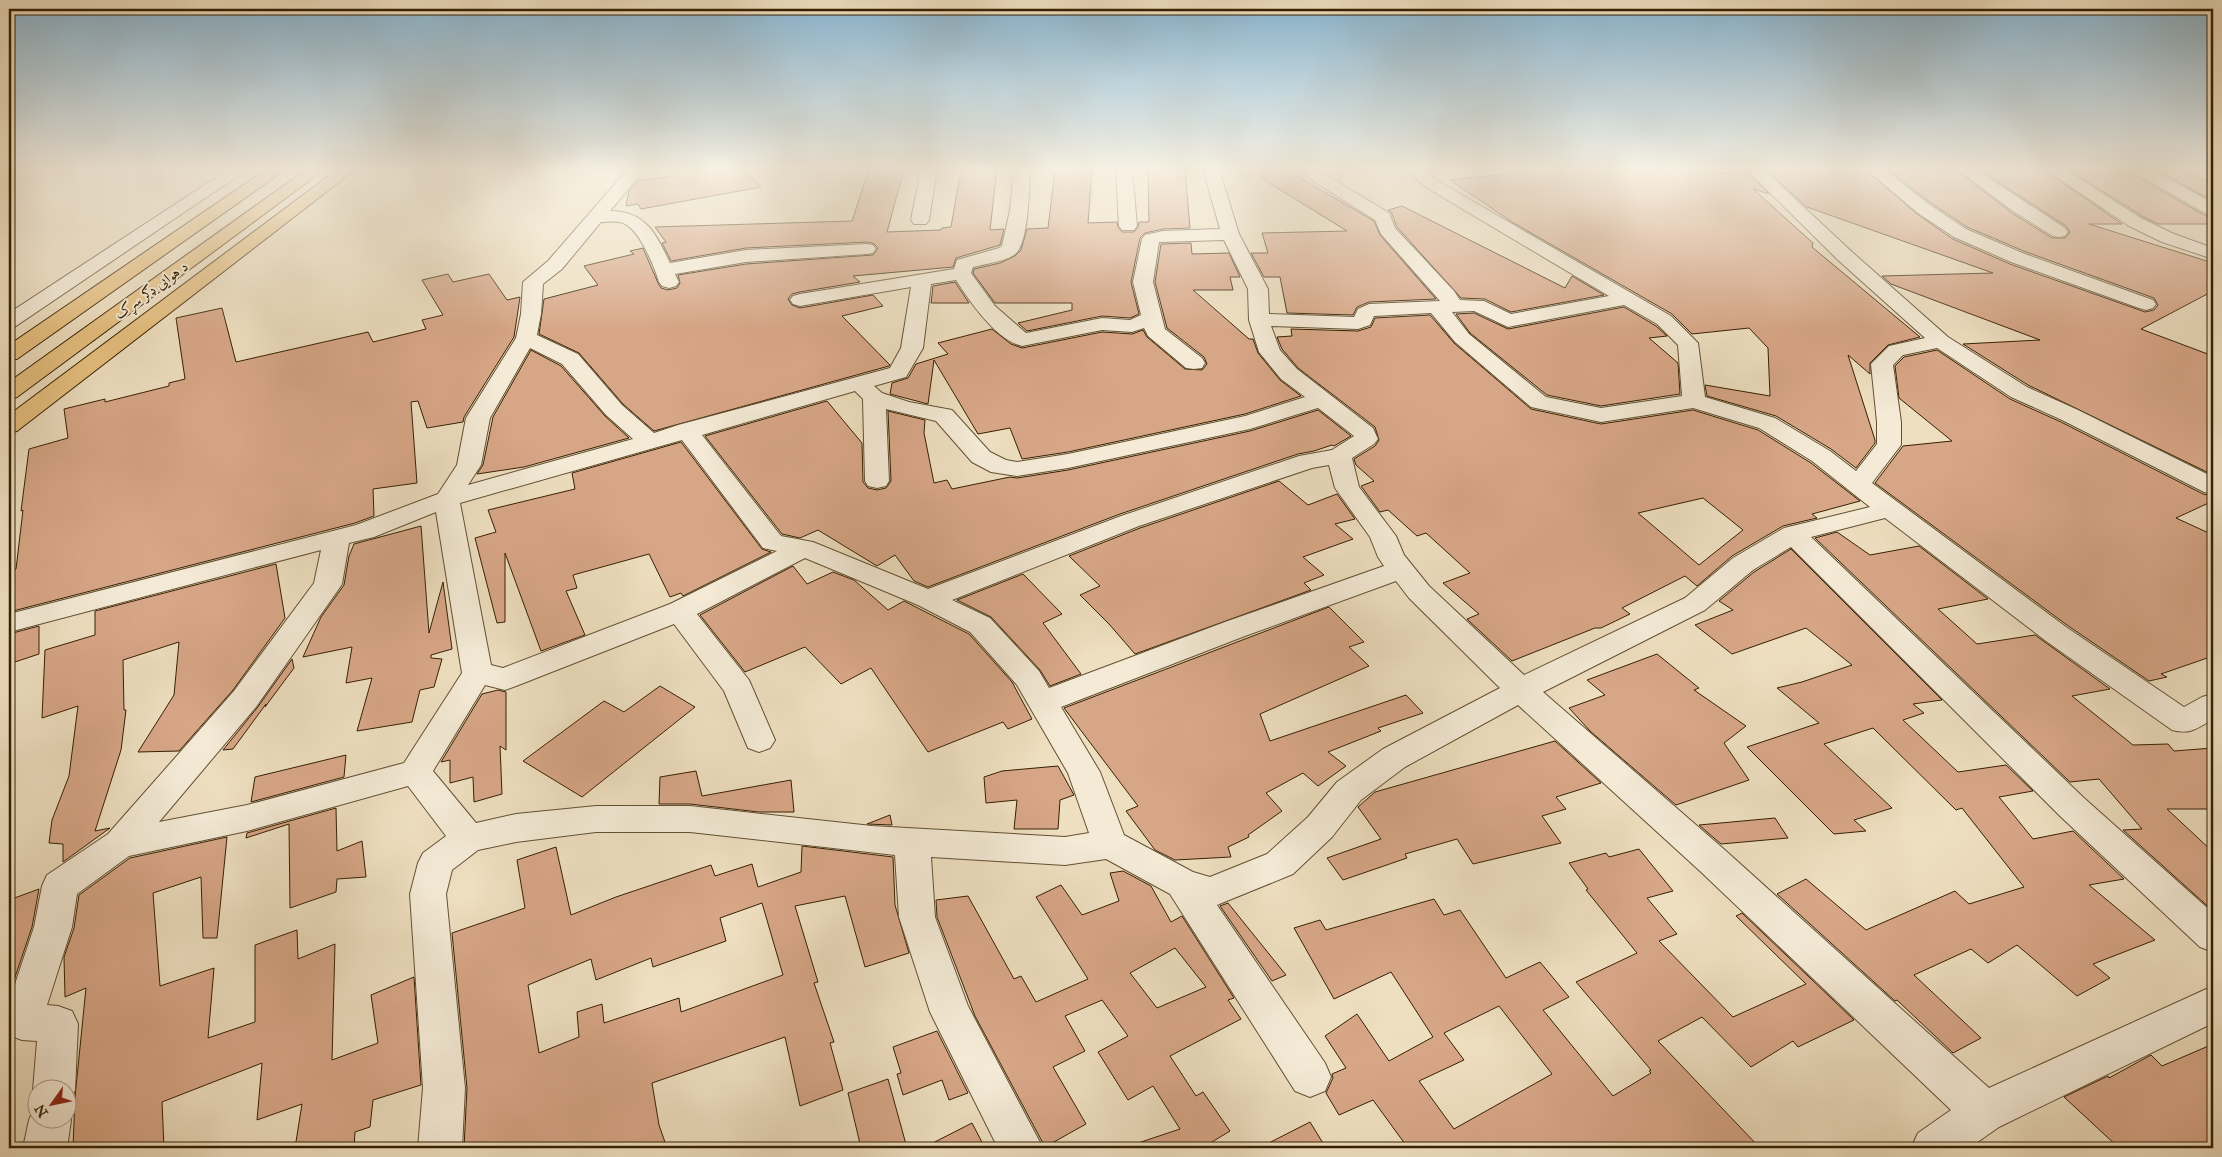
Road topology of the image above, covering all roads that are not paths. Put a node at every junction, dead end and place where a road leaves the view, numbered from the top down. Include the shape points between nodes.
1 (158, 223) edge
2 (199, 223) edge
3 (242, 223) edge
4 (277, 223) edge
5 (593, 223) edge
6 (636, 223) edge
7 (1017, 223) edge
8 (1128, 223) edge
9 (1227, 223) edge
10 (1385, 223) edge
11 (1497, 223) edge
12 (1811, 223) edge
13 (1944, 223) edge
14 (2043, 223) edge
15 (2137, 223) edge
16 (1128, 226) dead end
17 (2058, 232) dead end
18 (1230, 234) junction
19 (867, 249) dead end
20 (2213, 254) edge
21 (962, 273) junction
22 (922, 279) junction
23 (1625, 299) junction
24 (800, 300) dead end
25 (2146, 304) dead end
26 (1445, 307) junction
27 (1152, 318) junction
28 (1259, 320) junction
29 (9, 322) edge
30 (526, 338) junction
31 (1941, 341) junction
32 (9, 354) edge
33 (1194, 364) dead end
34 (867, 391) junction
35 (9, 392) edge
36 (1322, 399) junction
37 (1694, 401) junction
38 (9, 426) edge
39 (686, 430) junction
40 (649, 441) junction
41 (1339, 456) junction
42 (877, 481) dead end
43 (1859, 484) junction
44 (2213, 487) edge
45 (447, 499) junction
46 (1891, 510) junction
47 (1793, 534) junction
48 (337, 538) junction
49 (804, 548) junction
50 (1402, 570) junction
51 (928, 599) junction
52 (680, 611) junction
53 (9, 622) edge
54 (477, 673) junction
55 (1521, 690) junction
56 (1043, 702) junction
57 (2213, 705) edge
58 (759, 740) dead end
59 (414, 772) junction
60 (468, 838) junction
61 (912, 843) junction
62 (120, 844) junction
63 (1110, 844) junction
64 (1183, 884) junction
65 (2213, 936) edge
66 (2213, 1004) edge
67 (58, 1024) junction
68 (9, 1040) edge
69 (1310, 1077) dead end
70 (55, 1080) edge
71 (1984, 1112) junction
72 (49, 1130) edge
73 (46, 1148) edge
74 (440, 1148) edge
75 (1021, 1148) edge
76 (1933, 1148) edge

1 - 29 street
2 - 32 main road, د هوایی ډګر سړک
3 - 35 main road, د هوایی ډګر سړک
4 - 38 main road
5 - 30 street via 555,265 533,282
6 - 19 street via 667,276 746,256
7 - 21 street via 1012,248 964,264
8 - 16 street
9 - 18 street
10 - 26 street via 1387,230 1447,295
11 - 23 street
12 - 31 street
13 - 25 street via 2018,258
14 - 17 street
15 - 20 street
18 - 27 street via 1151,239 1143,282
18 - 28 street via 1258,289
21 - 22 street
21 - 27 street via 972,293 1022,340 1102,324 1132,326
22 - 24 street
22 - 34 street via 912,348 898,372
23 - 26 street via 1508,321 1477,305
23 - 37 street via 1664,320 1688,343
26 - 28 street via 1369,310 1363,321 1358,323
26 - 37 street via 1462,338 1539,402 1600,416
27 - 33 street via 1155,332
28 - 36 street via 1270,352 1289,374
30 - 40 street via 570,359 614,410
30 - 45 street via 478,418 468,465
31 - 43 street via 1896,350 1882,364 1889,445
31 - 44 street via 2019,392
34 - 36 street via 905,408 944,415 981,457 1000,466 1017,469 1250,422
34 - 39 street
34 - 42 street
36 - 41 street via 1365,433 1364,442
37 - 43 street via 1767,423
39 - 40 street
39 - 49 street via 772,542
40 - 45 street
41 - 50 street via 1347,488 1383,536 1391,557
41 - 51 street via 1308,461 1130,520
43 - 46 street
45 - 48 street via 365,531
45 - 54 street
46 - 47 street
46 - 57 street via 2048,628 2184,722
47 - 55 street via 1743,564 1695,604
47 - 65 street via 2072,807
48 - 53 street
48 - 62 street via 328,584 245,699
49 - 51 street
49 - 52 street
50 - 55 street via 1419,592
50 - 56 street
51 - 56 street via 980,625 1028,678
52 - 54 street via 504,679
52 - 58 street via 738,688
54 - 59 street
55 - 64 street via 1394,758 1349,791 1320,827 1280,864 1211,892
55 - 71 street via 1713,861
56 - 63 street via 1084,772
59 - 60 street
59 - 62 street via 247,818
60 - 61 street via 516,828 596,819 690,819
60 - 74 street via 436,863 428,894 444,1088
61 - 63 street via 1066,851
61 - 75 street via 917,917 950,1012
62 - 67 street via 60,886 53,928 22,1022
63 - 64 street
64 - 69 street
66 - 71 street
67 - 68 street
67 - 70 street
71 - 76 street
72 - 73 street

